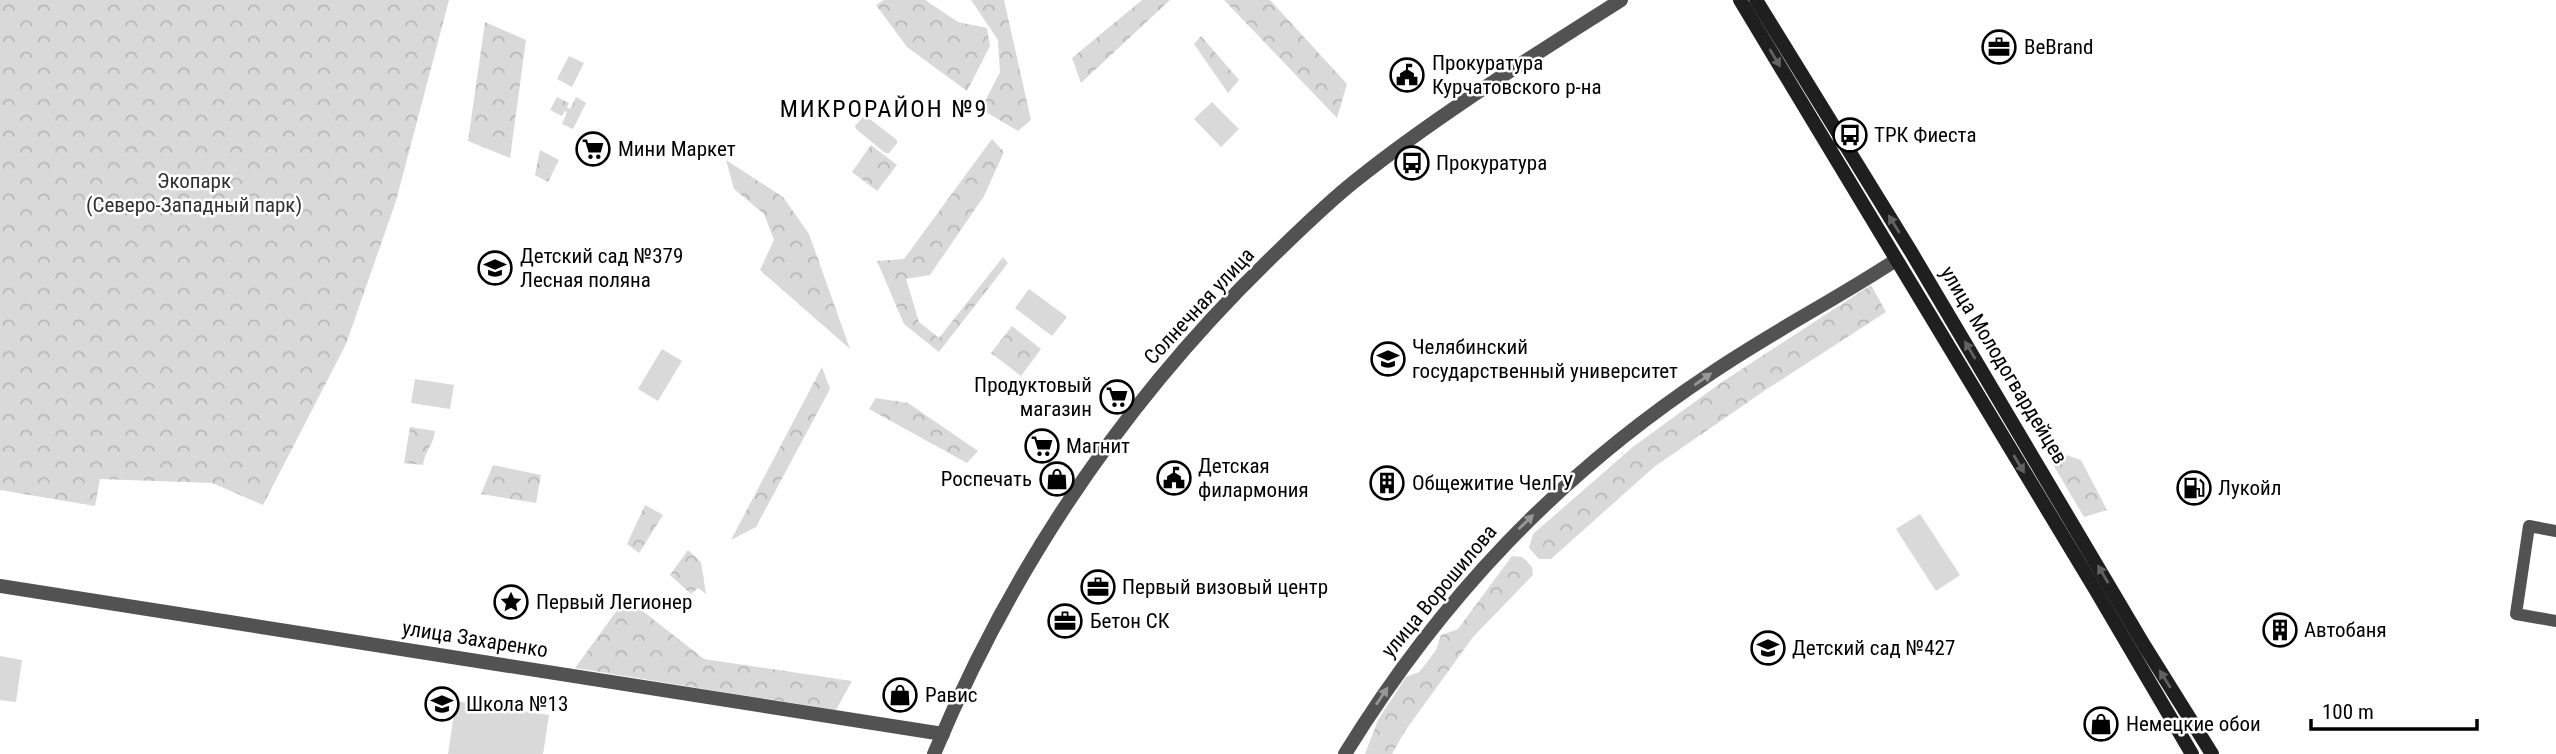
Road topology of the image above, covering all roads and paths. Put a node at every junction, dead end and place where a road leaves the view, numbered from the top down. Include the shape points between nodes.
1 (1621, 0) edge
2 (1740, 0) edge
3 (1756, 0) edge
4 (1910, 250) junction
5 (1896, 260) junction
6 (1942, 302) junction
7 (1927, 311) junction
8 (2556, 531) edge
9 (0, 586) edge
10 (2556, 621) edge
11 (2138, 649) junction
12 (943, 734) junction
13 (934, 754) edge
14 (1345, 754) edge
15 (2192, 754) edge
16 (2212, 754) edge

1 - 12 street, Солнечная улица via 1461,102 1353,182 1201,328 1055,519 995,625
2 -> 5 main road, улица Молодогвардейцев
4 -> 3 main road, улица Молодогвардейцев
4 - 5 main road
4 - 6 main road, улица Молодогвардейцев
5 - 7 main road, улица Молодогвардейцев
14 -> 5 street, улица Ворошилова via 1445,610 1573,477 1710,373
6 - 7 main road
11 -> 6 main road, улица Молодогвардейцев
7 -> 11 main road, улица Молодогвардейцев
8 - 10 street via 2529,526 2516,614
9 - 12 street, улица Захаренко
11 - 15 main road, улица Молодогвардейцев
16 -> 11 main road, улица Молодогвардейцев
12 - 13 street, Солнечная улица

